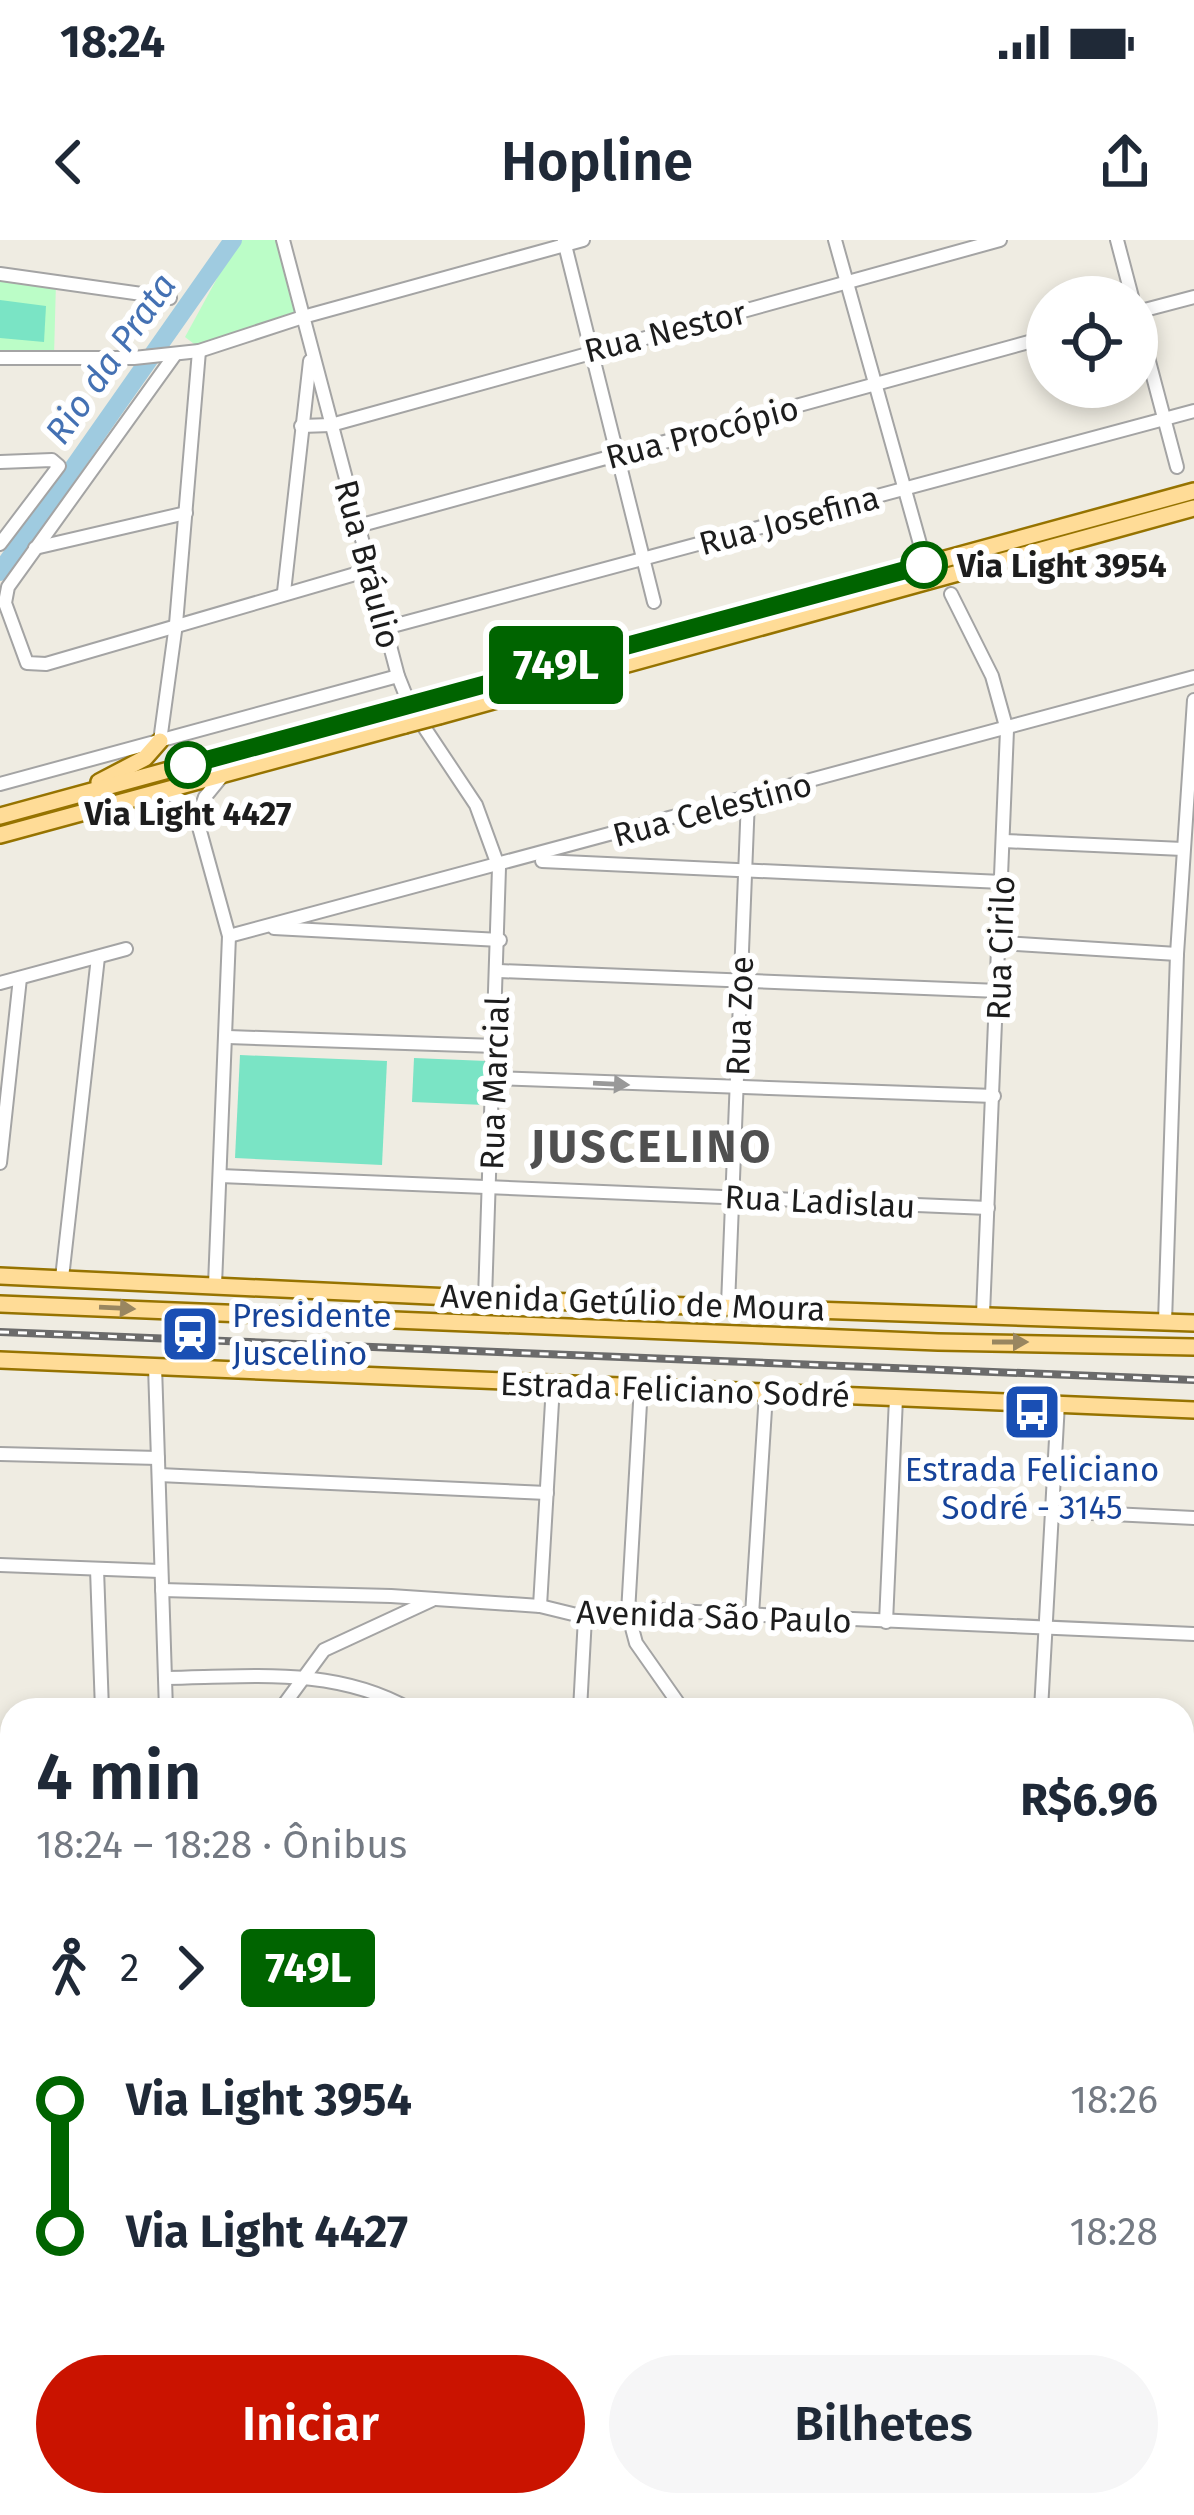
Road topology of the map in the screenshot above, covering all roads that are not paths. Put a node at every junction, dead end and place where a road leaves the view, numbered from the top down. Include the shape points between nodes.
1 (283, 240) edge
2 (584, 240) edge
3 (835, 240) edge
4 (1000, 240) edge
5 (1117, 240) edge
6 (564, 242) edge
7 (0, 274) edge
8 (1126, 276) edge
9 (847, 284) junction
10 (1194, 297) edge
11 (170, 298) dead end
12 (1158, 308) edge
13 (303, 317) junction
14 (1026, 343) edge
15 (590, 349) junction
16 (199, 351) junction
17 (312, 351) junction
18 (167, 357) junction
19 (0, 358) edge
20 (876, 386) junction
21 (1158, 396) edge
22 (1194, 411) edge
23 (1164, 419) junction
24 (331, 425) junction
25 (301, 426) junction
26 (616, 455) junction
27 (0, 461) edge
28 (1177, 467) dead end
29 (903, 490) junction
30 (1194, 491) edge
31 (1194, 508) edge
32 (185, 513) junction
33 (358, 526) junction
34 (0, 544) edge
35 (34, 548) junction
36 (922, 551) dead end
37 (643, 558) junction
38 (369, 570) junction
39 (284, 592) junction
40 (951, 594) dead end
41 (654, 602) dead end
42 (176, 624) junction
43 (385, 628) junction
44 (398, 676) junction
45 (1194, 677) edge
46 (1194, 700) edge
47 (1007, 730) junction
48 (160, 741) junction
49 (223, 774) junction
50 (0, 784) edge
51 (161, 790) junction
52 (68, 798) junction
53 (748, 799) junction
54 (0, 816) edge
55 (197, 820) junction
56 (0, 835) edge
57 (1004, 841) junction
58 (1183, 849) junction
59 (527, 860) junction
60 (499, 868) junction
61 (745, 870) junction
62 (1002, 882) junction
63 (333, 910) junction
64 (265, 927) junction
65 (337, 934) junction
66 (230, 936) junction
67 (500, 940) junction
68 (1002, 943) junction
69 (126, 949) dead end
70 (1177, 954) junction
71 (98, 956) junction
72 (499, 971) junction
73 (20, 978) junction
74 (741, 980) junction
75 (0, 983) edge
76 (999, 991) junction
77 (228, 1037) junction
78 (496, 1046) junction
79 (5, 1055) edge
80 (494, 1078) junction
81 (736, 1090) junction
82 (994, 1096) junction
83 (2, 1134) edge
84 (0, 1163) edge
85 (220, 1176) junction
86 (490, 1186) junction
87 (732, 1197) junction
88 (988, 1208) junction
89 (0, 1276) edge
90 (62, 1278) junction
91 (215, 1285) junction
92 (485, 1299) junction
93 (0, 1304) edge
94 (728, 1305) junction
95 (868, 1310) junction
96 (983, 1314) junction
97 (1165, 1322) junction
98 (1194, 1323) edge
99 (831, 1336) junction
100 (938, 1342) junction
101 (1194, 1347) edge
102 (0, 1360) edge
103 (155, 1366) junction
104 (553, 1385) junction
105 (641, 1385) junction
106 (766, 1393) junction
107 (896, 1398) junction
108 (1058, 1403) junction
109 (1194, 1410) edge
110 (0, 1454) edge
111 (158, 1458) junction
112 (159, 1475) junction
113 (547, 1493) junction
114 (1051, 1510) junction
115 (1194, 1518) edge
116 (0, 1565) edge
117 (98, 1569) junction
118 (160, 1571) junction
119 (162, 1590) junction
120 (433, 1600) junction
121 (540, 1606) junction
122 (628, 1612) junction
123 (752, 1615) junction
124 (585, 1617) junction
125 (886, 1622) junction
126 (1045, 1627) junction
127 (1194, 1634) edge
128 (304, 1676) junction
129 (165, 1678) junction
130 (102, 1698) edge
131 (166, 1698) edge
132 (288, 1698) edge
133 (383, 1698) edge
134 (581, 1698) edge
135 (674, 1698) edge
136 (1042, 1698) edge

1 - 13 street, Rua Bráulio
2 - 6 street
3 - 9 street
4 - 9 street, Rua Nestor
5 - 8 street
6 - 13 street
6 - 15 street
7 - 11 street
9 - 15 street, Rua Nestor
9 - 20 street
10 - 12 street
13 - 16 street
13 - 17 street, Rua Bráulio
14 - 20 street, Rua Procópio
15 - 24 street, Rua Nestor
15 - 26 street
16 - 18 street
16 - 32 street
17 - 24 street, Rua Bráulio
17 - 25 street
18 - 19 street
18 - 35 street
20 - 26 street, Rua Procópio
20 - 29 street
21 - 23 street
22 - 23 street, Rua Josefina
23 - 28 street
23 - 29 street, Rua Josefina
24 - 25 street, Rua Nestor
24 - 33 street, Rua Bráulio
25 - 39 street
26 - 33 street, Rua Procópio
26 - 37 street
27 - 34 street via 58,466
29 - 36 street
29 - 37 street, Rua Josefina
30 - 52 main road, bridge
31 - 49 main road, bridge
32 - 35 street
32 - 42 street
33 - 38 street, Rua Bráulio
35 - 42 street via 5,594 27,663
37 - 41 street
37 - 43 street, Rua Josefina
38 - 39 street
38 - 43 street, Rua Bráulio
39 - 42 street
40 - 47 street, Rua Cirilo via 992,676
42 - 48 street
43 - 44 street, Rua Bráulio
44 - 48 street
44 - 60 street, Rua Bráulio via 476,806
45 - 47 street, Rua Celestino
46 - 58 street
47 - 53 street, Rua Celestino
47 - 57 street, Rua Cirilo
48 - 50 street
48 - 52 main road via 139,762
49 - 51 main road
49 - 55 street
51 - 55 street via 182,799
51 - 56 main road
52 - 54 main road
53 - 59 street, Rua Celestino
53 - 61 street, Rua Zoe
55 - 66 street
57 - 58 street
57 - 62 street, Rua Cirilo
58 - 70 street
59 - 60 street, Rua Celestino
59 - 61 street
60 - 63 street, Rua Celestino
60 - 67 street, Rua Marcial
61 - 62 street
61 - 74 street, Rua Zoe
62 - 68 street, Rua Cirilo
63 - 64 street, Rua Celestino
63 - 65 street
64 - 65 street
64 - 66 street, Rua Celestino
65 - 67 street
66 - 77 street
67 - 72 street, Rua Marcial
68 - 70 street
68 - 76 street, Rua Cirilo
69 - 71 street
70 - 97 street
71 - 73 street
71 - 90 street
72 - 74 street
72 - 78 street, Rua Marcial
73 - 75 street
73 - 79 street
74 - 76 street
74 - 81 street, Rua Zoe
76 - 82 street, Rua Cirilo
77 - 78 street
77 - 85 street
78 - 80 street, Rua Marcial
79 - 83 street
80 -> 81 street
80 - 86 street, Rua Marcial
81 - 82 street
81 - 87 street, Rua Zoe
82 - 88 street, Rua Cirilo
83 - 84 street
85 - 86 street, Rua Ladislau
85 - 91 street
86 - 87 street, Rua Ladislau
86 - 92 street, Rua Marcial
87 - 88 street, Rua Ladislau
87 - 94 street, Rua Zoe
88 - 96 street, Rua Cirilo
89 - 90 main road, Avenida Getúlio de Moura
90 - 91 main road, Avenida Getúlio de Moura
91 - 92 main road, Avenida Getúlio de Moura
92 - 94 main road, Avenida Getúlio de Moura
93 -> 99 main road, Avenida Getúlio de Moura
94 - 95 main road, Avenida Getúlio de Moura
95 - 96 main road, Avenida Getúlio de Moura
95 - 99 main road via 906,1324
96 - 97 main road, Avenida Getúlio de Moura
96 - 100 main road via 934,1319 928,1330
97 - 98 main road, Avenida Getúlio de Moura
99 - 100 main road, Avenida Getúlio de Moura
100 -> 101 main road, Avenida Getúlio de Moura
102 - 103 main road, Estrada Feliciano Sodré
103 - 104 main road, Estrada Feliciano Sodré
103 - 111 street
104 - 105 main road, Estrada Feliciano Sodré
104 - 113 street
105 - 106 main road, Estrada Feliciano Sodré
105 - 122 street
106 - 107 main road, Estrada Feliciano Sodré
106 - 123 street
107 - 108 main road, Estrada Feliciano Sodré
107 - 125 street
108 - 109 main road, Estrada Feliciano Sodré
108 - 114 street
110 - 111 street
111 - 112 street
112 - 113 street
112 - 118 street
113 - 121 street
114 - 115 street
114 - 126 street
116 - 117 street
117 - 118 street
117 - 130 street
118 - 119 street
119 - 120 street, Avenida São Paulo
119 - 129 street
120 - 121 street, Avenida São Paulo
120 - 128 street via 338,1641
121 - 124 street, Avenida São Paulo
122 - 123 street, Avenida São Paulo
122 - 124 street, Avenida São Paulo
122 - 135 street via 636,1642
123 - 125 street, Avenida São Paulo
124 - 134 street
125 - 126 street, Avenida São Paulo
126 - 127 street, Avenida São Paulo
126 - 136 street
128 - 129 street
128 - 132 street
128 - 133 street
129 - 131 street

